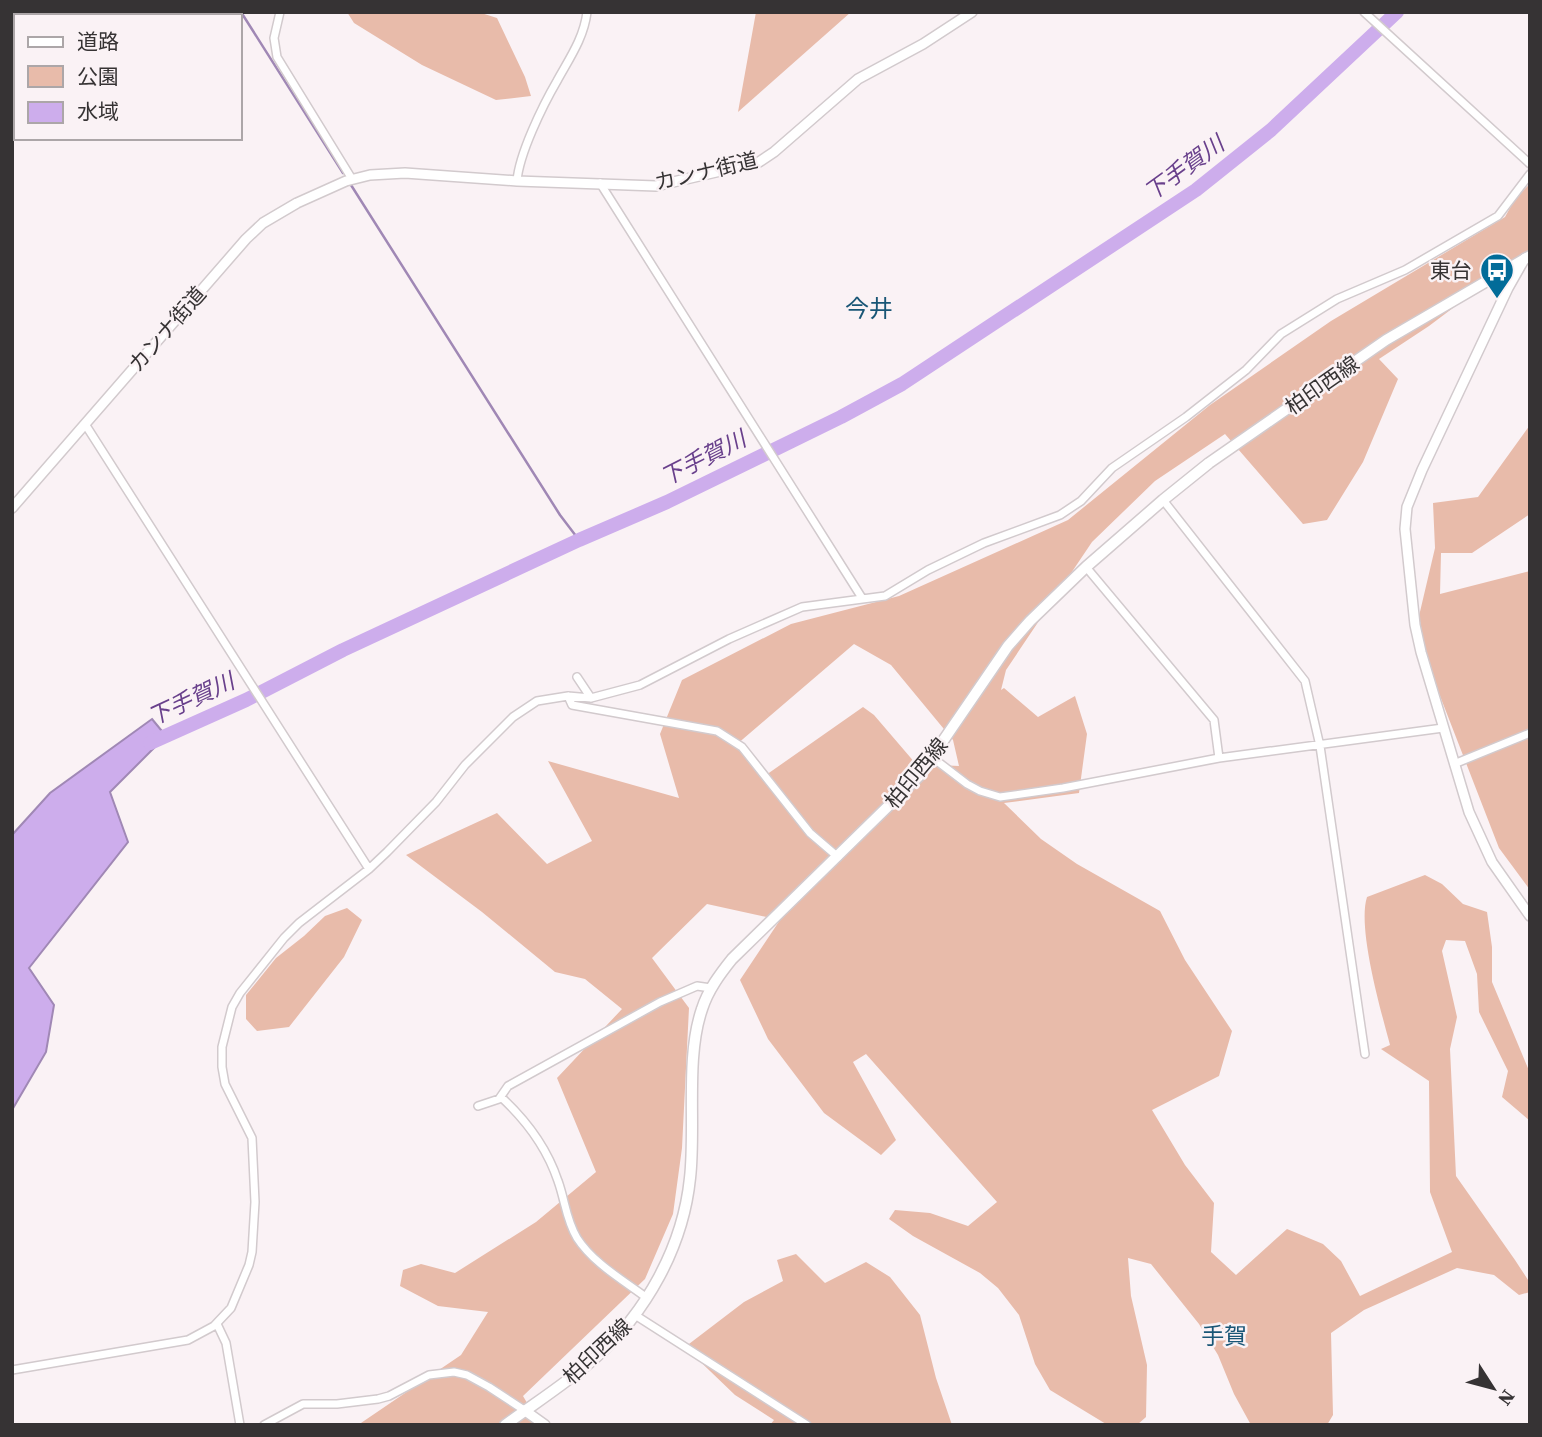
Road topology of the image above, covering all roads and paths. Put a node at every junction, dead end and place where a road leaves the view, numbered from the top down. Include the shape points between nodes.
1 (280, 12) edge
2 (587, 12) edge
3 (972, 12) edge
4 (1364, 12) edge
5 (1530, 164) edge
6 (1530, 174) edge
7 (350, 180) junction
8 (517, 181) junction
9 (600, 183) junction
10 (1527, 257) edge
11 (85, 425) junction
12 (1163, 500) junction
13 (12, 508) edge
14 (1086, 567) junction
15 (863, 598) junction
16 (577, 677) dead end
17 (568, 696) junction
18 (591, 698) junction
19 (1443, 728) junction
20 (1530, 733) edge
21 (1320, 746) junction
22 (933, 758) junction
23 (1219, 758) junction
24 (1454, 764) junction
25 (838, 857) junction
26 (369, 869) junction
27 (1530, 916) edge
28 (711, 988) junction
29 (1365, 1054) dead end
30 (501, 1097) junction
31 (478, 1106) dead end
32 (647, 1298) junction
33 (635, 1315) junction
34 (217, 1324) junction
35 (12, 1370) edge
36 (524, 1410) junction
37 (240, 1425) edge
38 (264, 1425) edge
39 (505, 1425) edge
40 (545, 1425) edge
41 (807, 1425) edge

1 - 7 street via 274,38 277,57
2 - 8 street via 583,33 548,96
3 - 9 street, カンナ街道 via 858,79 759,162 668,184
4 - 5 street
6 - 15 street via 1498,216 1405,270 1337,299 1281,334 1246,370 1112,468 1081,501 1060,515 984,543 885,596
7 - 8 street, カンナ街道 via 405,173
7 - 11 street, カンナ街道 via 297,202 246,239
8 - 9 street, カンナ街道
9 - 15 street
10 - 12 main road, 柏印西線 via 1386,340
10 - 19 street via 1407,507 1415,625
11 - 13 street, カンナ街道
11 - 26 street
12 - 14 main road, 柏印西線
12 - 21 street via 1305,681
14 - 22 main road, 柏印西線 via 1009,646
14 - 23 street via 1214,720
15 - 18 street via 802,607 640,685
16 - 18 street
17 - 18 street
17 - 25 street via 572,705 717,731 742,747 810,833
17 - 26 street via 537,701 513,717
19 - 21 street
19 - 24 street
20 - 24 street
21 - 23 street
21 - 29 street
22 - 23 street via 967,785 1000,797
22 - 25 main road, 柏印西線
24 - 27 street via 1478,834
25 - 28 main road, 柏印西線 via 751,938
26 - 34 street via 299,923 232,1007 222,1067 225,1084 252,1138 255,1202 249,1265 230,1308
28 - 30 street via 697,986 660,1002 508,1086
28 - 32 main road, 柏印西線 via 701,1010 694,1051 687,1200 674,1243
30 - 31 street
30 - 32 street via 536,1136 558,1180 577,1238 592,1256
32 - 33 main road, 柏印西線
33 - 36 main road, 柏印西線 via 594,1359
33 - 41 street
34 - 35 street via 188,1340
34 - 37 street via 226,1343
36 - 38 street via 467,1375 454,1372 429,1375 378,1399 303,1404
36 - 39 main road, 柏印西線
36 - 40 street

